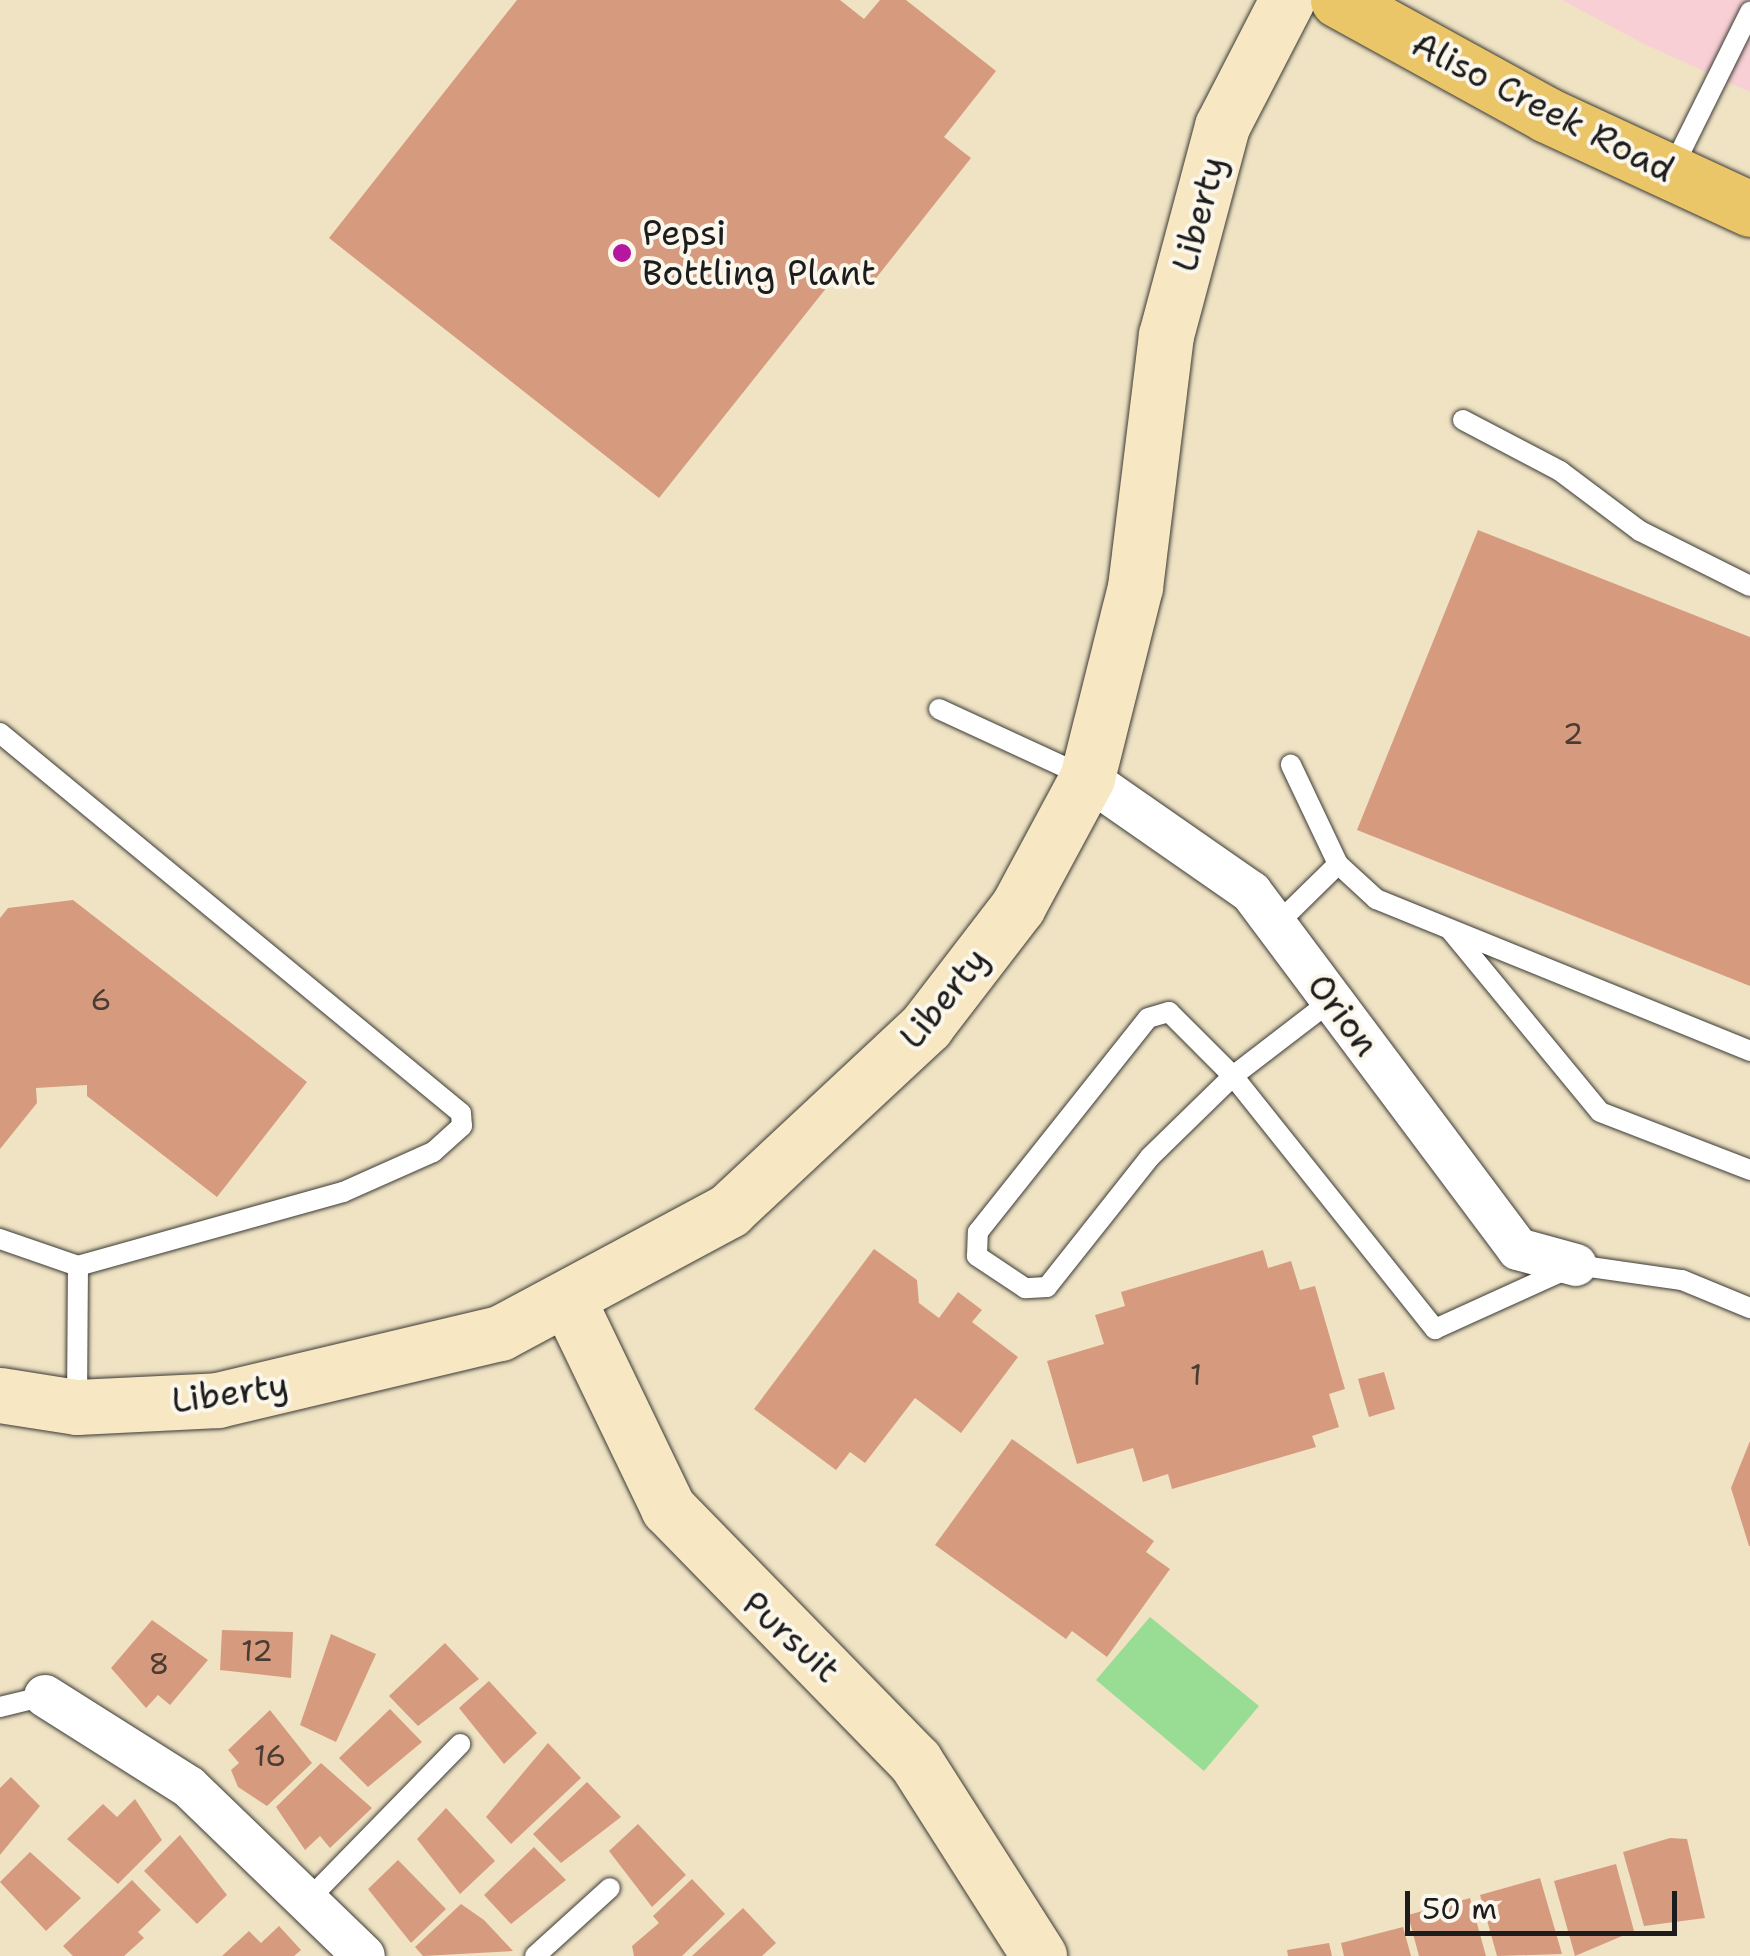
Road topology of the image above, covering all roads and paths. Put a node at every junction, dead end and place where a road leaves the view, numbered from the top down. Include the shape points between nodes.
1 (1287, 0) edge
2 (1338, 0) edge
3 (1750, 12) edge
4 (1670, 172) junction
5 (1750, 209) edge
6 (1463, 420) dead end
7 (1750, 586) edge
8 (940, 709) dead end
9 (0, 733) edge
10 (1291, 765) dead end
11 (1088, 778) junction
12 (1338, 864) junction
13 (1276, 925) junction
14 (1450, 929) junction
15 (1332, 1000) junction
16 (1750, 1051) edge
17 (1233, 1076) junction
18 (1750, 1170) edge
19 (0, 1239) edge
20 (1576, 1265) junction
21 (78, 1266) junction
22 (569, 1302) junction
23 (1750, 1308) edge
24 (0, 1395) edge
25 (77, 1407) junction
26 (45, 1696) joint
27 (0, 1707) edge
28 (460, 1744) dead end
29 (610, 1888) dead end
30 (308, 1900) junction
31 (364, 1956) edge
32 (536, 1956) edge
33 (1039, 1956) edge

1 - 11 street, Liberty via 1222,126 1166,336 1135,587
2 - 4 main road, Aliso Creek Road
3 - 4 lane
4 - 5 main road, Aliso Creek Road
6 - 7 lane via 1560,471 1640,532
8 - 11 lane
9 - 21 lane via 461,1113 462,1126 433,1152 342,1192
10 - 12 lane
11 - 13 street, Orion via 1251,892
11 - 22 street, Liberty via 1018,906 852,1103 729,1210
12 - 13 lane
12 - 14 lane via 1376,899
13 - 15 street, Orion
14 - 16 lane
14 - 18 lane via 1600,1112
15 - 17 lane
15 - 20 street, Orion via 1518,1249
17 - 17 lane via 1150,1157 1047,1287 1025,1288 978,1256 978,1232 1148,1018 1169,1012
17 - 20 lane via 1436,1329
19 - 21 lane
20 - 23 lane via 1682,1280
21 - 25 lane
22 - 25 street, Liberty via 500,1333 306,1382 218,1400
22 - 33 street, Pursuit via 668,1508 915,1762
24 - 25 street, Liberty
26 - 27 lane
26 - 30 street via 189,1787
28 - 30 lane
29 - 32 lane
30 - 31 street

